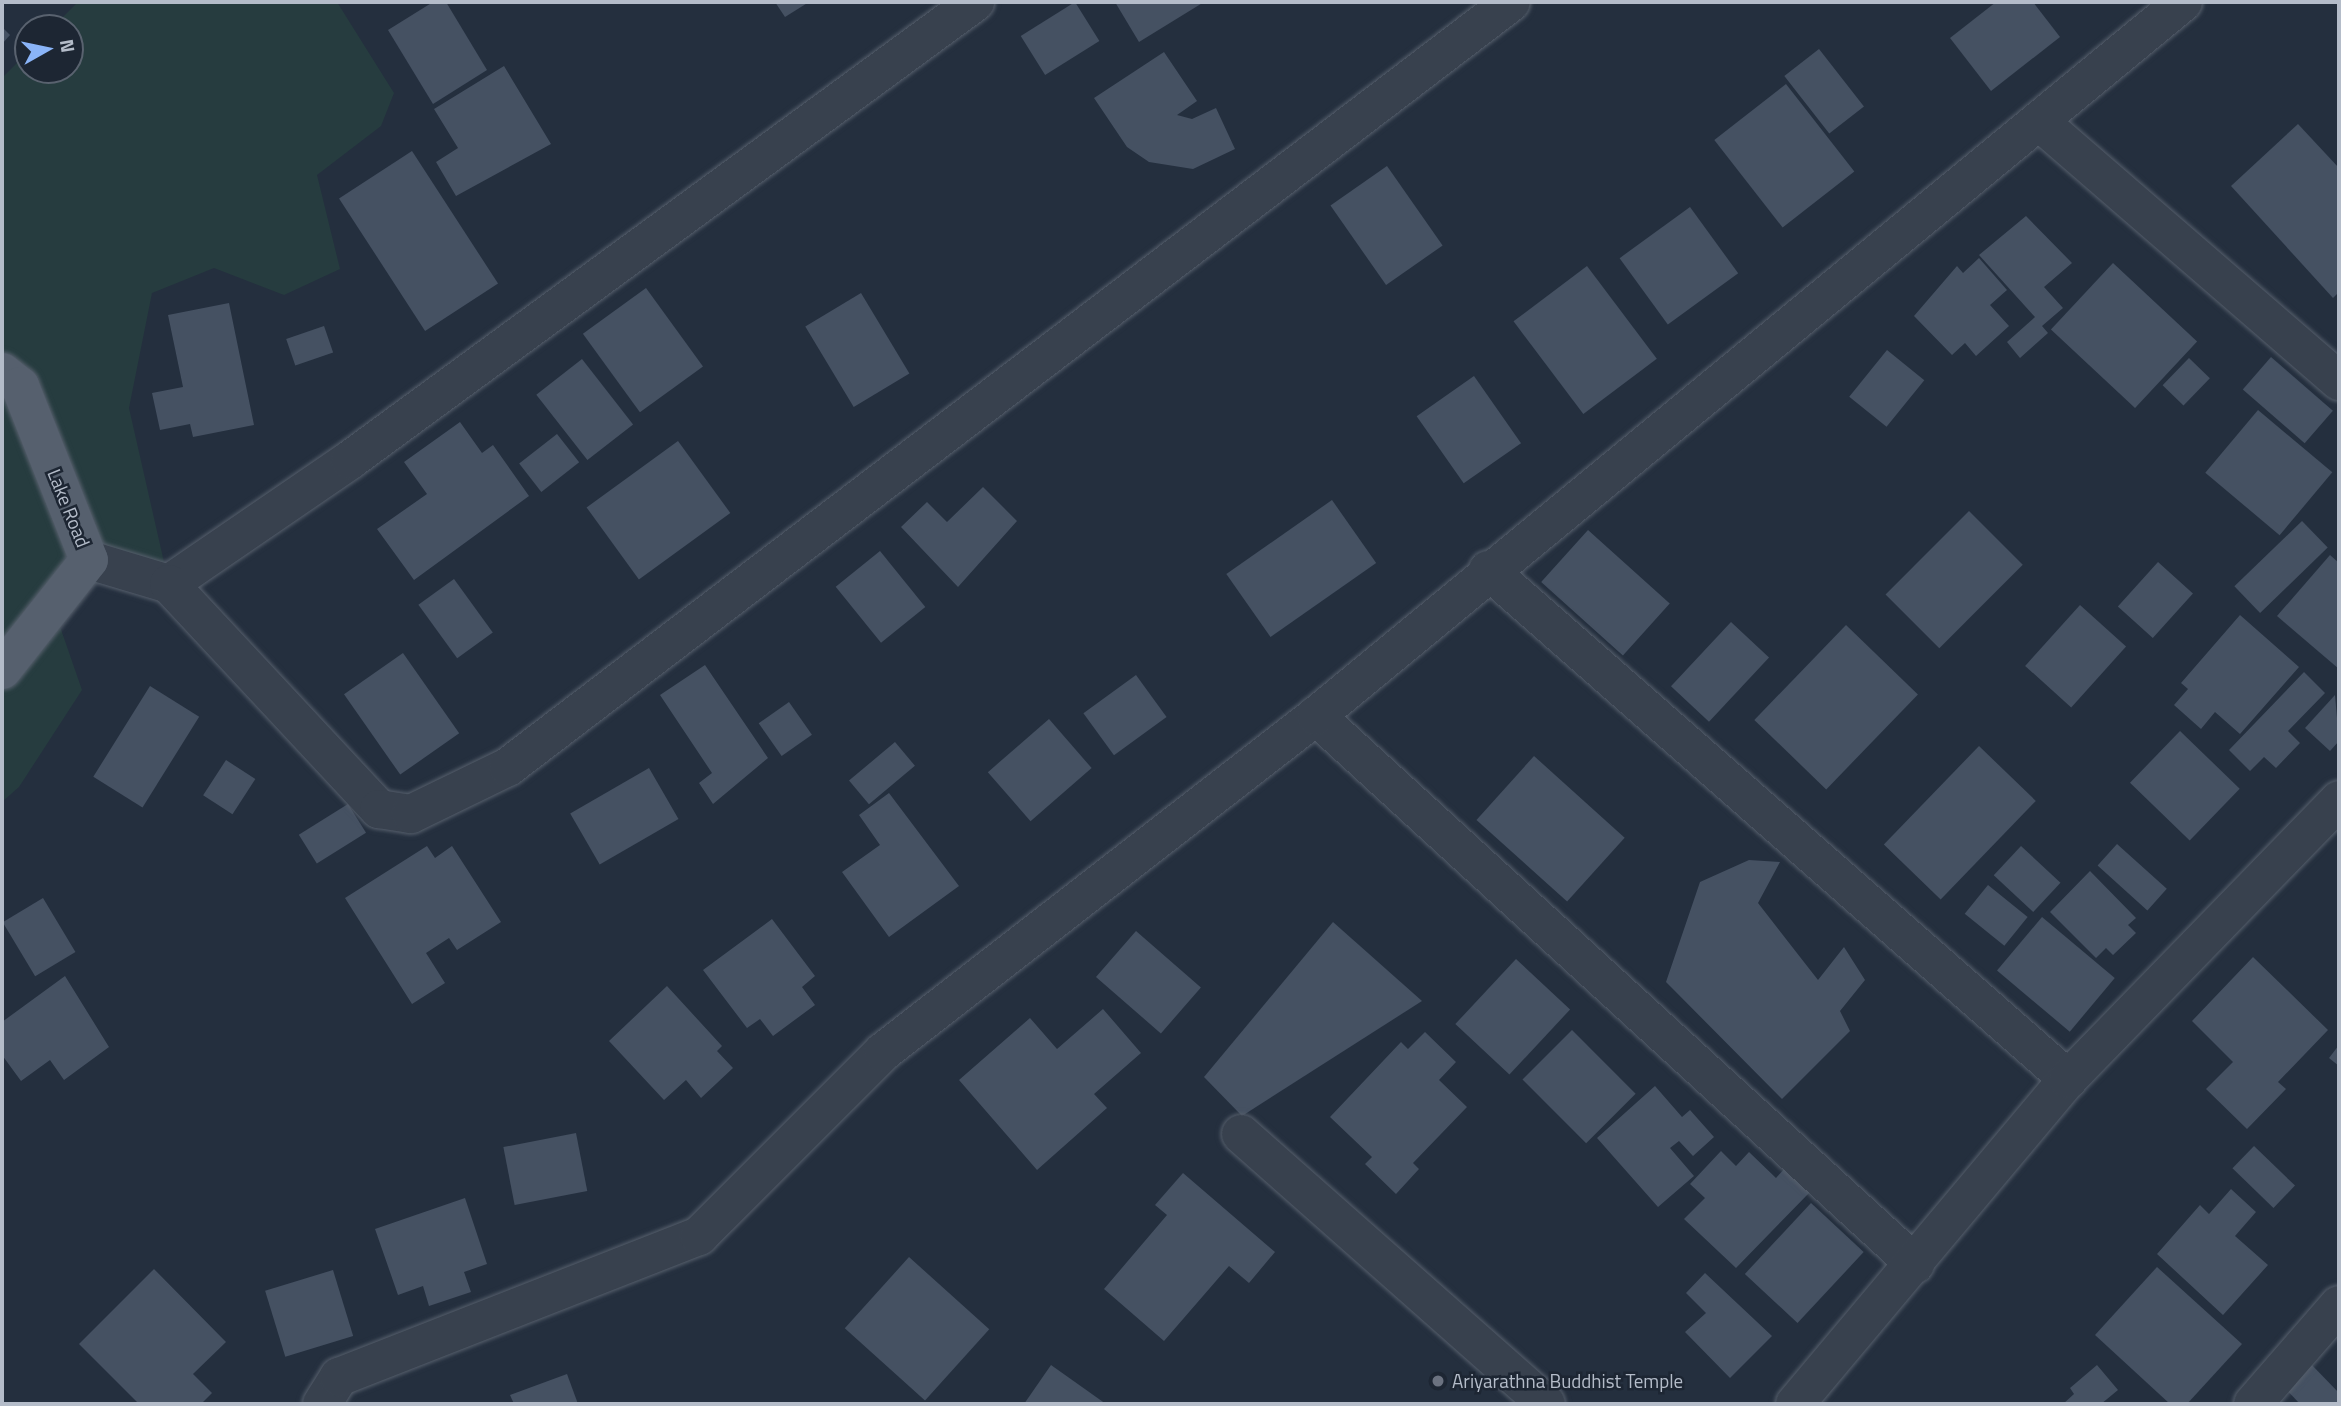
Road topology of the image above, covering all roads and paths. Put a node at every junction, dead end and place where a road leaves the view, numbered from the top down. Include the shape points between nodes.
1 (975, 2) edge
2 (1511, 2) edge
3 (2183, 2) edge
4 (2040, 122) junction
5 (2, 372) edge
6 (2339, 381) edge
7 (89, 560) junction
8 (1488, 570) junction
9 (169, 584) junction
10 (2, 670) edge
11 (1316, 716) junction
12 (2337, 809) edge
13 (2068, 1079) junction
14 (1241, 1134) dead end
15 (1914, 1264) junction
16 (2339, 1305) edge
17 (322, 1404) edge
18 (1546, 1404) edge
19 (1795, 1404) edge
20 (2252, 1404) edge

1 - 9 street via 350,460
2 - 9 street via 508,767 411,814 379,809
3 - 4 street
4 - 6 street
4 - 8 street
5 - 7 main road, Lake Road via 20,386
7 - 9 street
7 - 10 main road, Lake Road
8 - 11 street
8 - 13 street
11 - 15 street
11 - 17 street via 883,1052 699,1236 339,1377
12 - 13 street
13 - 15 street
14 - 18 street
15 - 19 street
16 - 20 street

